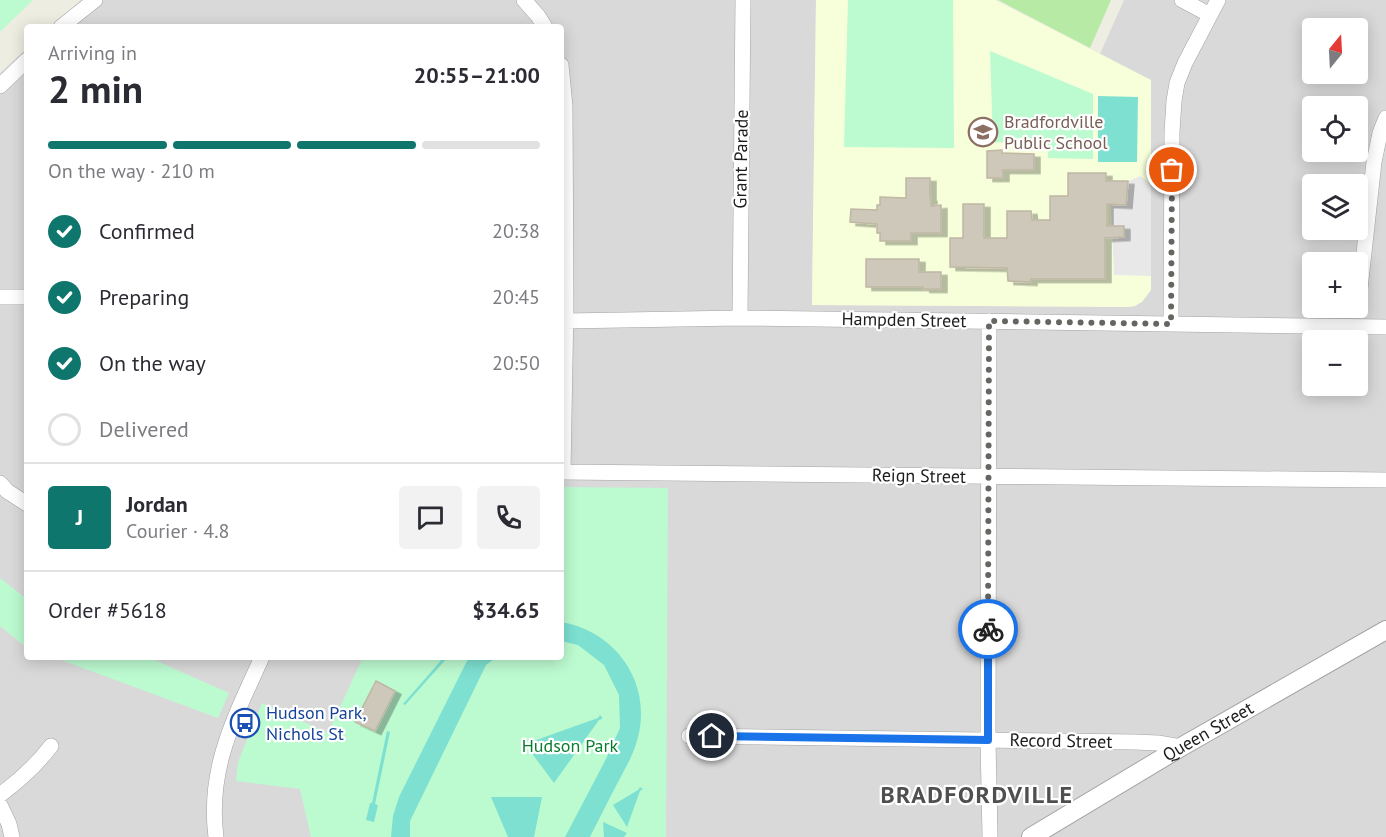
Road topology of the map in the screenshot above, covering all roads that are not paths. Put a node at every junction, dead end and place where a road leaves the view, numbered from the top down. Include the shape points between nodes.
1 (94, 0) edge
2 (524, 0) edge
3 (743, 0) edge
4 (1182, 0) edge
5 (1218, 0) edge
6 (1210, 15) junction
7 (70, 24) edge
8 (543, 24) edge
9 (24, 63) edge
10 (0, 86) edge
11 (1386, 118) edge
12 (564, 214) edge
13 (1364, 252) edge
14 (0, 297) edge
15 (24, 297) edge
16 (740, 318) junction
17 (1357, 318) edge
18 (565, 321) junction
19 (989, 321) junction
20 (1171, 324) junction
21 (1356, 326) junction
22 (1386, 327) edge
23 (564, 371) edge
24 (564, 472) edge
25 (989, 477) junction
26 (1386, 480) edge
27 (0, 483) edge
28 (24, 502) edge
29 (1386, 630) edge
30 (261, 660) edge
31 (689, 736) dead end
32 (988, 740) junction
33 (51, 746) dead end
34 (1181, 747) junction
35 (0, 795) edge
36 (0, 805) edge
37 (12, 837) edge
38 (216, 837) edge
39 (990, 837) edge
40 (1031, 837) edge

1 - 7 street
2 - 8 street
3 - 16 street, Grant Parade
4 - 6 street
5 - 6 street
6 - 20 street via 1177,83 1174,101
9 - 10 street
11 - 13 street via 1374,162
12 - 18 street
14 - 15 street
16 - 18 street, Hampden Street
16 - 19 street, Hampden Street
17 - 21 street
18 - 23 street
19 - 20 street, Hampden Street
19 - 25 street
20 - 21 street, Hampden Street
21 - 22 street, Hampden Street
24 - 25 street, Reign Street
25 - 26 street, Reign Street
25 - 32 street
27 - 28 street
29 - 34 street, Queen Street
30 - 38 street via 221,756 214,790
31 - 32 street, Record Street
32 - 34 street, Record Street via 1134,742
32 - 39 street
33 - 35 street via 39,762
34 - 40 street, Queen Street
36 - 37 street

